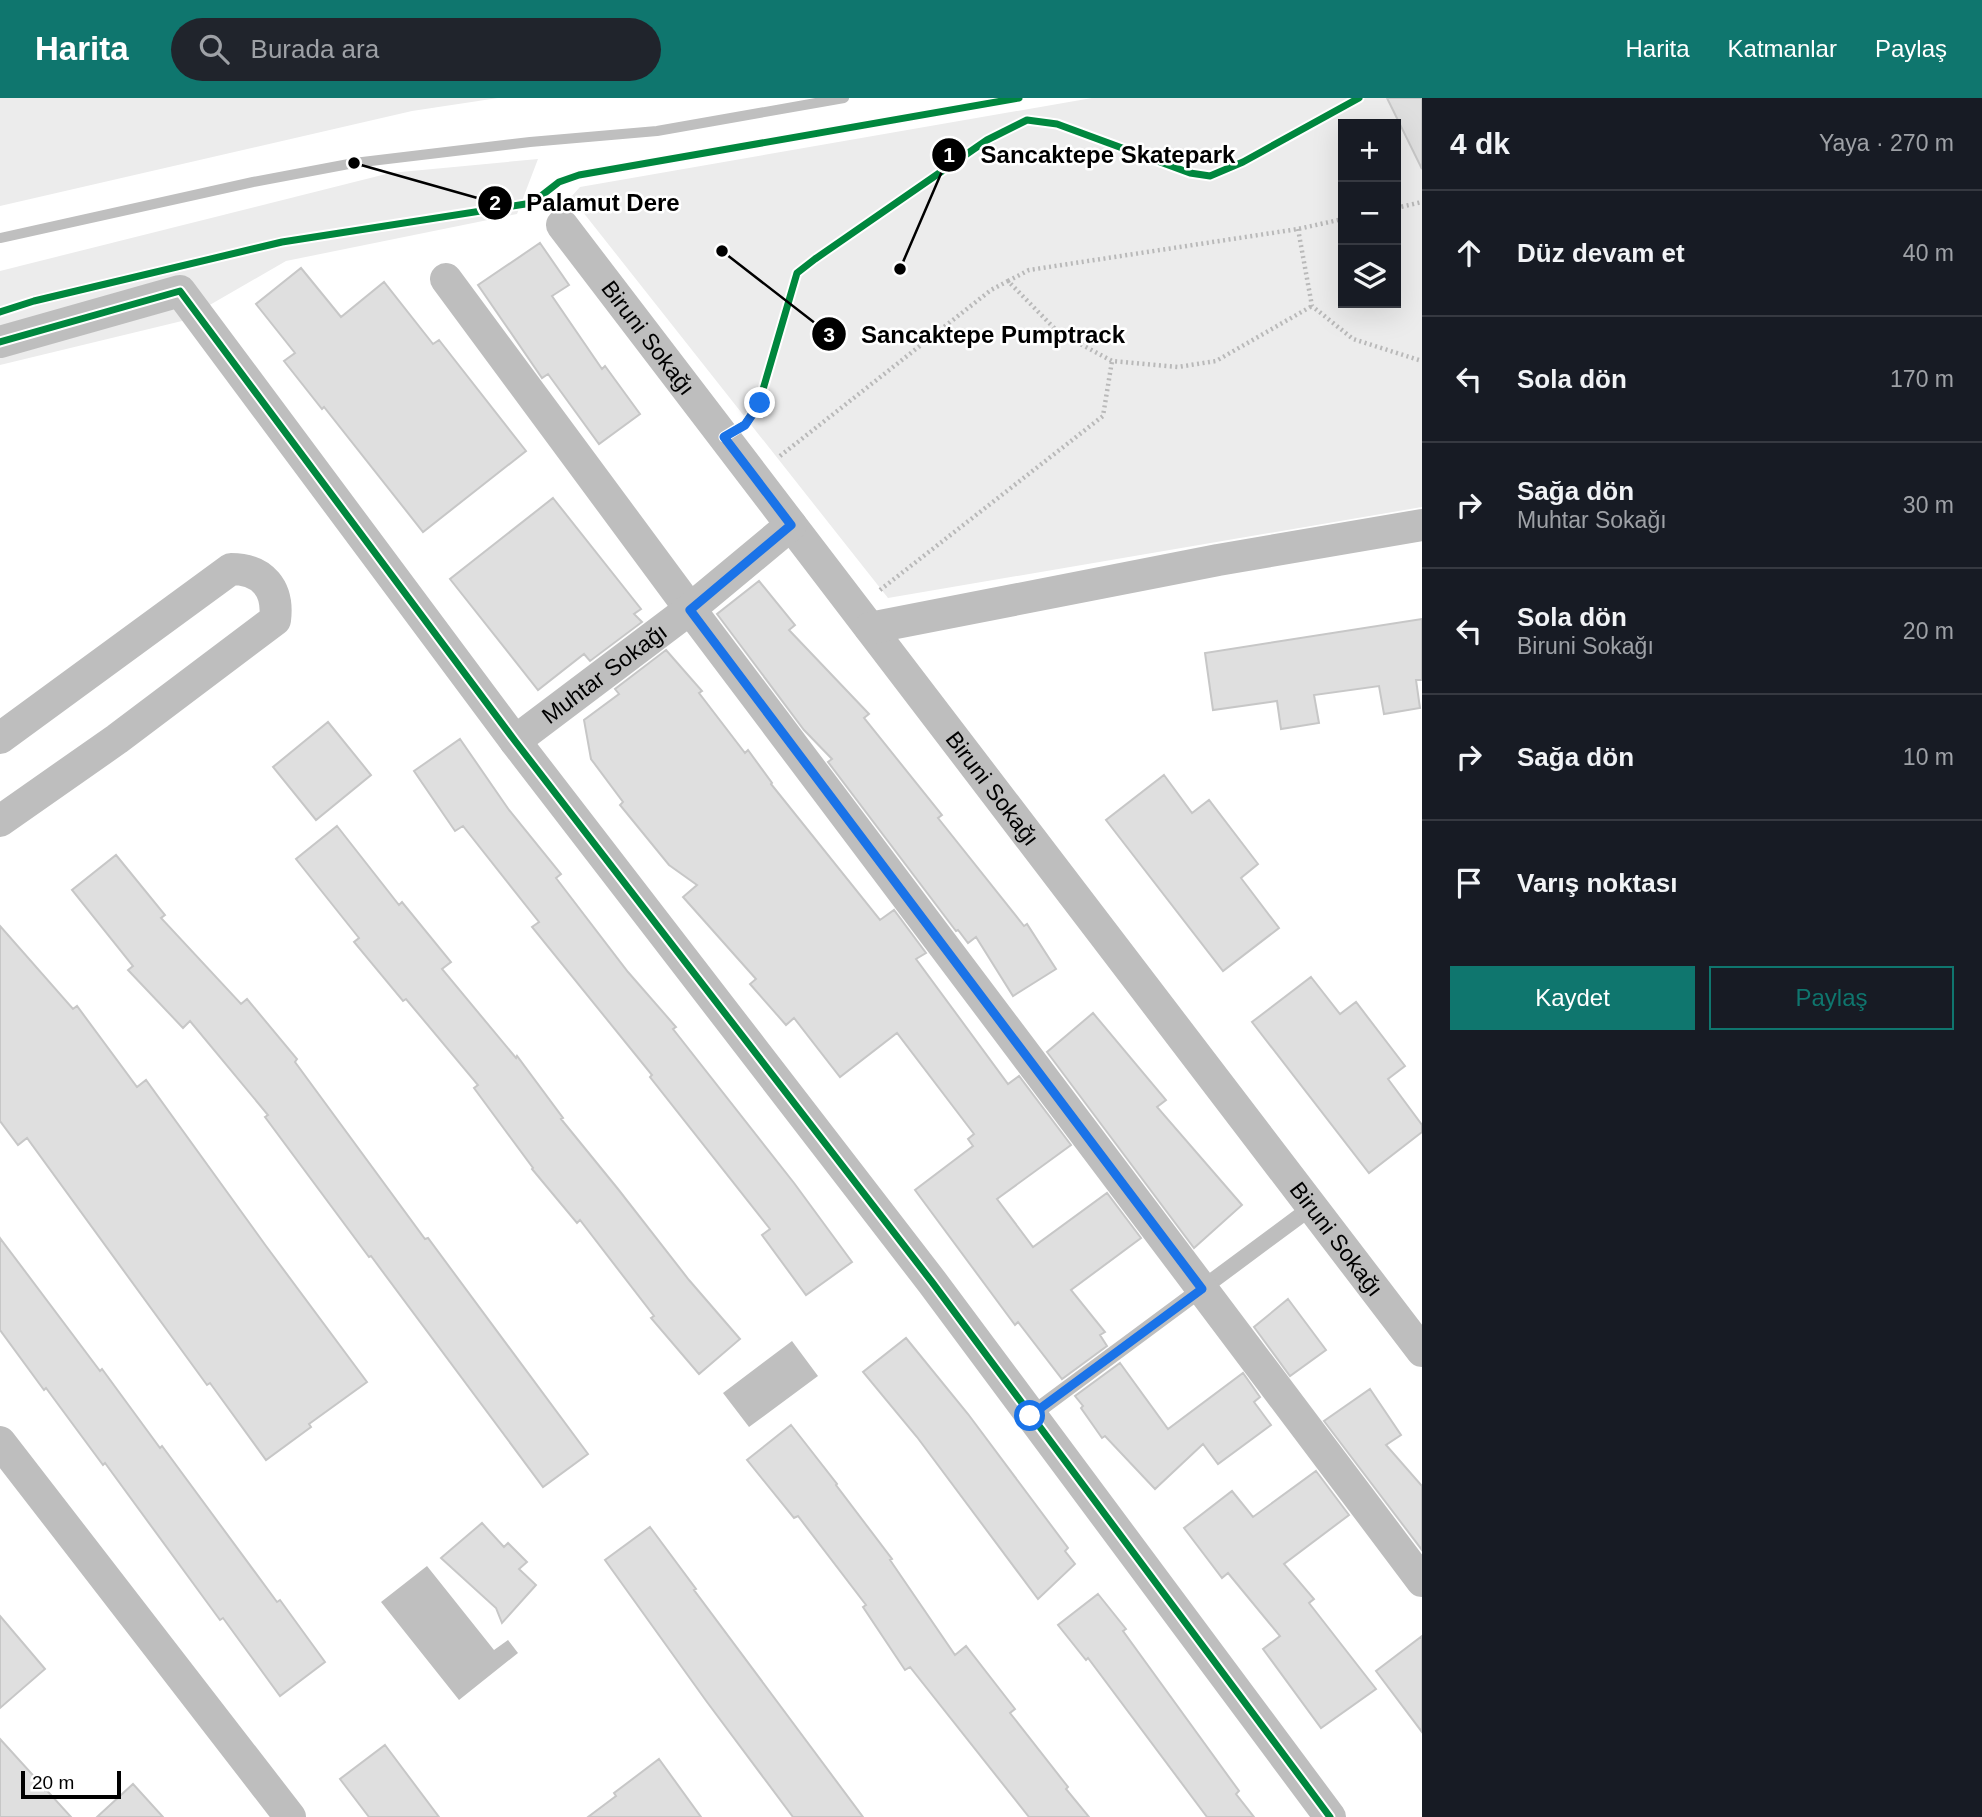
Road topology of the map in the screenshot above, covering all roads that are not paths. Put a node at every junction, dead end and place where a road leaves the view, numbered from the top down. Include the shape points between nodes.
1 (562, 225) dead end
2 (446, 279) dead end
3 (0, 342) edge
4 (791, 525) junction
5 (1422, 525) edge
6 (690, 610) junction
7 (863, 619) junction
8 (0, 738) edge
9 (515, 741) junction
10 (0, 821) edge
11 (1312, 1207) junction
12 (1202, 1289) junction
13 (1422, 1351) edge
14 (1030, 1416) junction
15 (0, 1442) edge
16 (1422, 1581) edge
17 (290, 1817) edge
18 (1330, 1817) edge

1 - 4 street, Biruni Sokağı
2 - 6 street
3 - 9 street via 180,291
4 - 6 street, Muhtar Sokağı
4 - 7 street, Biruni Sokağı
5 - 7 street
6 - 9 street, Muhtar Sokağı
6 - 12 street
7 - 11 street, Biruni Sokağı
8 - 10 street via 230,569 256,574 274,593 275,620
9 - 14 street
11 - 12 lane
11 - 13 street, Biruni Sokağı
12 - 14 lane
12 - 16 street
14 - 18 street
15 - 17 street

